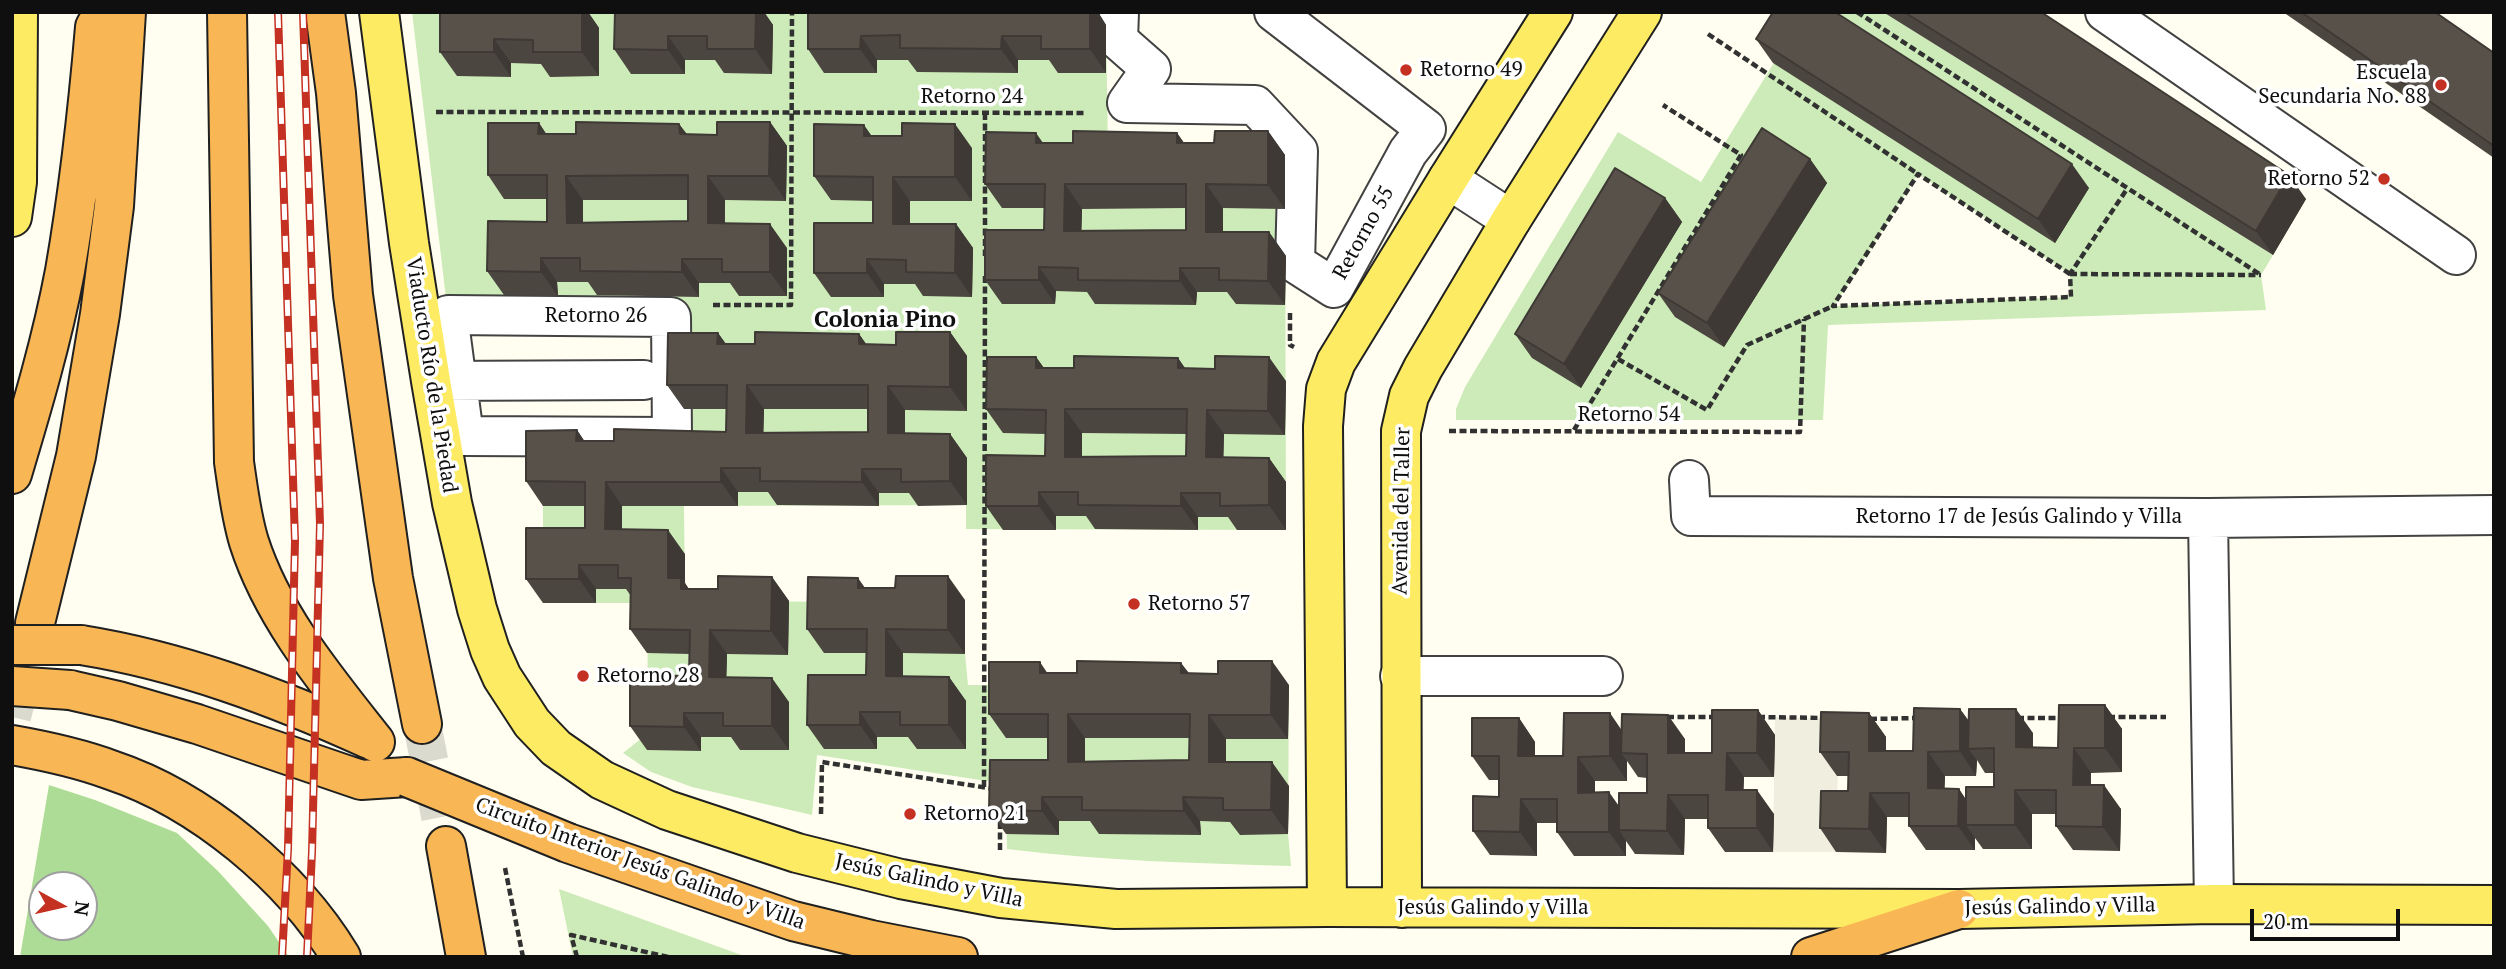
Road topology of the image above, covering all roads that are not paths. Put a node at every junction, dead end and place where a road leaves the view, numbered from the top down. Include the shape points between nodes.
1 (18, 12) edge
2 (104, 12) edge
3 (126, 12) edge
4 (227, 12) edge
5 (325, 12) edge
6 (340, 12) edge
7 (379, 12) edge
8 (1119, 12) edge
9 (1274, 12) edge
10 (1553, 12) edge
11 (1642, 12) edge
12 (2105, 12) edge
13 (336, 93) junction
14 (1448, 179) junction
15 (14, 199) edge
16 (1511, 220) junction
17 (2456, 255) dead end
18 (444, 380) junction
19 (644, 380) dead end
20 (12, 474) edge
21 (1689, 480) dead end
22 (2494, 515) edge
23 (2208, 518) junction
24 (24, 634) edge
25 (1400, 676) junction
26 (1603, 676) dead end
27 (12, 686) edge
28 (532, 723) joint
29 (422, 724) tunnel mouth
30 (375, 742) junction
31 (12, 745) edge
32 (407, 777) junction
33 (446, 846) tunnel mouth
34 (2214, 904) junction
35 (2494, 905) edge
36 (1327, 907) junction
37 (1402, 908) junction
38 (1959, 909) junction
39 (341, 957) edge
40 (466, 957) edge
41 (958, 957) edge
42 (1811, 957) edge

1 - 15 main road
2 - 20 highway via 95,27 85,142 64,274
3 - 24 highway via 114,206 100,314 75,456
4 - 30 highway via 234,462 239,503 263,579 286,621
5 - 13 highway
6 - 13 highway
7 - 18 main road, Viaducto Río de la Piedad via 409,243
8 - 9 street, Retorno 55 via 1118,40 1151,69 1128,103 1255,106 1298,150 1295,263 1334,288 1408,152 1426,129
10 - 14 main road
11 - 16 main road, Avenida del Taller
12 - 17 street
13 - 29 highway via 353,295 393,578
14 - 16 street
14 - 36 main road via 1336,362 1326,389
16 - 25 main road, Avenida del Taller via 1409,396 1401,431
18 - 18 street, Retorno 26 via 448,315 671,317 673,437 464,436
18 - 19 street
18 - 28 main road, Viaducto Río de la Piedad via 453,503 477,609 502,677
21 - 23 street, Retorno 17 de Jesús Galindo y Villa via 1691,516
22 - 23 street
23 - 34 street, Retorno 17 de Jesús Galindo y Villa
24 - 30 highway, bridge via 127,653 209,676
25 - 26 street
25 - 37 main road, Avenida del Taller
27 - 32 highway, bridge via 70,690 118,701 362,780
28 - 36 main road, Jesús Galindo y Villa via 556,748 603,780 667,810 746,838 901,878 1001,898 1116,909
30 - 32 highway
31 - 39 highway via 114,770 156,789 238,841 282,881
32 - 41 highway, Circuito Interior Jesús Galindo y Villa, bridge via 568,843 793,921
33 - 40 highway
34 - 35 main road, Jesús Galindo y Villa
34 - 38 main road, Jesús Galindo y Villa
36 - 37 main road, Jesús Galindo y Villa
37 - 38 main road, Jesús Galindo y Villa
38 - 42 highway

